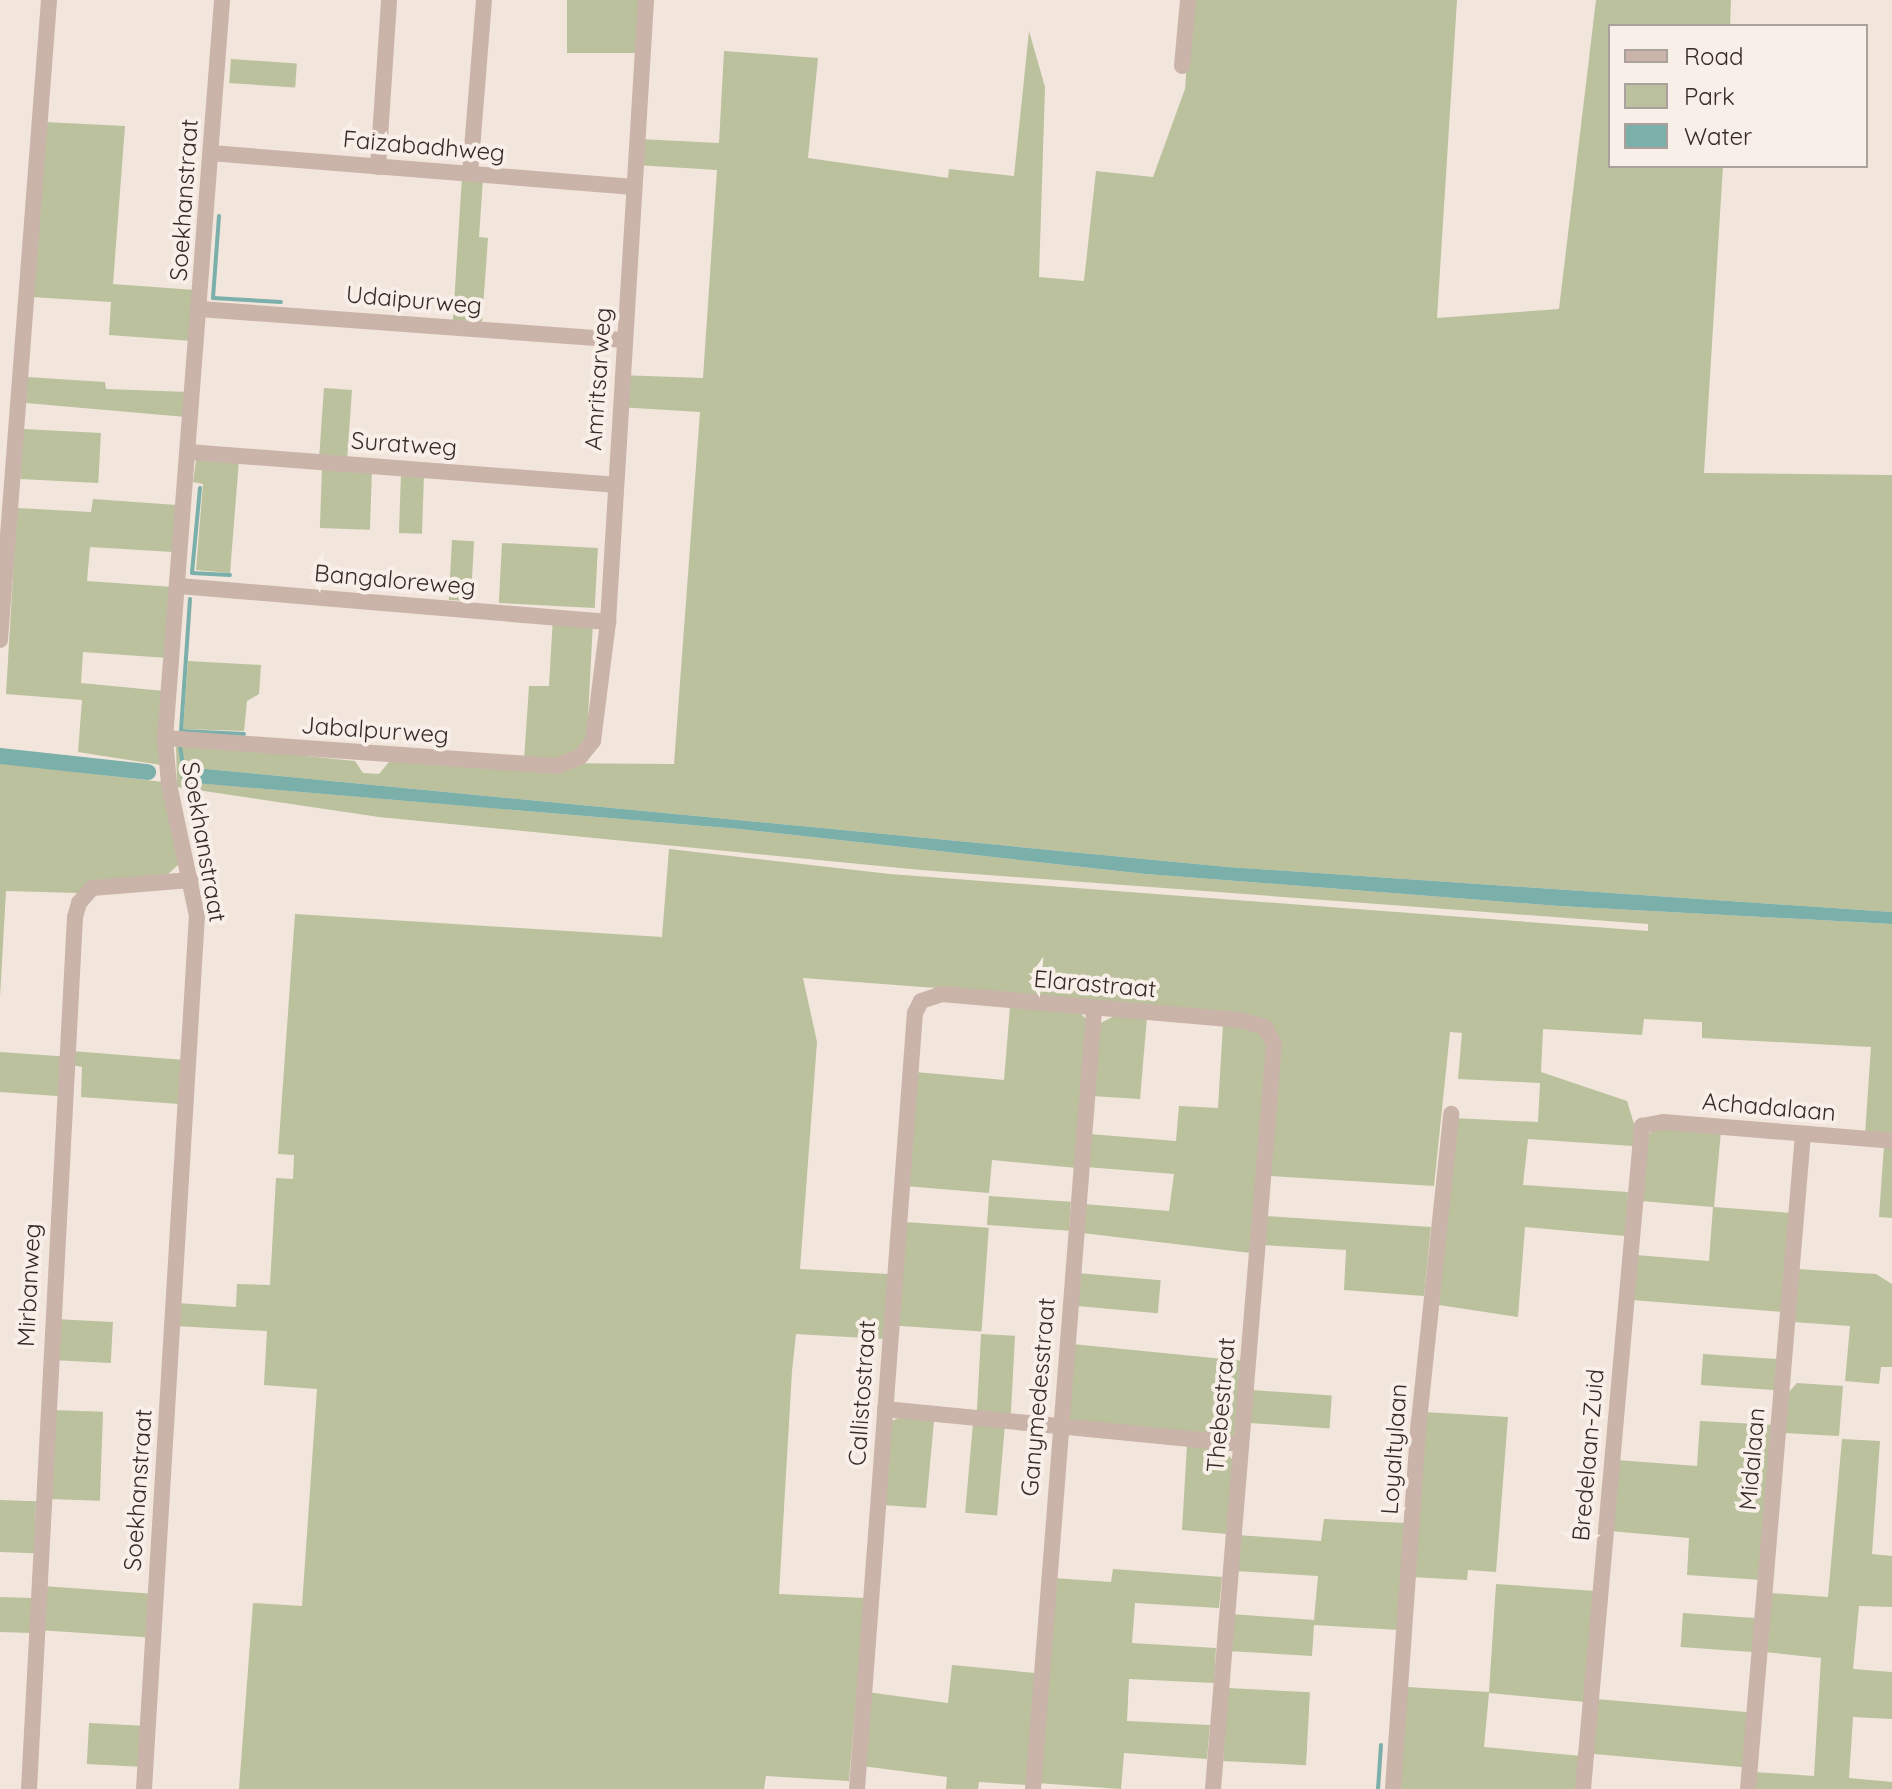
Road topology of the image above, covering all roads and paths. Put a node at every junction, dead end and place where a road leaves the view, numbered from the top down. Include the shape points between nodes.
1 (49, 0) edge
2 (222, 0) edge
3 (389, 0) edge
4 (484, 0) edge
5 (646, 0) edge
6 (1188, 0) edge
7 (1182, 66) dead end
8 (211, 153) junction
9 (378, 167) junction
10 (470, 174) junction
11 (634, 187) junction
12 (200, 309) junction
13 (624, 340) junction
14 (189, 452) junction
15 (615, 485) junction
16 (179, 586) junction
17 (608, 622) junction
18 (0, 640) edge
19 (165, 746) junction
20 (580, 757) joint
21 (191, 880) junction
22 (921, 1001) joint
23 (1094, 1010) junction
24 (1265, 1027) joint
25 (1451, 1114) dead end
26 (1642, 1126) joint
27 (1803, 1134) junction
28 (1892, 1141) edge
29 (885, 1409) junction
30 (1059, 1428) junction
31 (1241, 1444) junction
32 (29, 1789) edge
33 (144, 1789) edge
34 (857, 1789) edge
35 (1033, 1789) edge
36 (1213, 1789) edge
37 (1393, 1789) edge
38 (1583, 1789) edge
39 (1748, 1789) edge

1 - 18 street
2 - 8 street, Soekhanstraat
3 - 9 street
4 - 10 street
5 - 11 street, Amritsarweg
6 - 7 street
8 - 9 street, Faizabadhweg
8 - 12 street, Soekhanstraat
9 - 10 street, Faizabadhweg
10 - 11 street, Faizabadhweg
11 - 13 street, Amritsarweg
12 - 13 street, Udaipurweg
12 - 14 street, Soekhanstraat
13 - 15 street, Amritsarweg
14 - 15 street, Suratweg
14 - 16 street, Soekhanstraat
15 - 17 street, Amritsarweg
16 - 17 street, Bangaloreweg
16 - 19 street, Soekhanstraat
17 - 20 street, Amritsarweg via 593,741
19 - 20 street, Jabalpurweg via 556,766
19 - 21 street, Soekhanstraat
21 - 32 street, Mirbanweg via 92,888 75,917
21 - 33 street, Soekhanstraat via 197,916
22 - 23 street, Elarastraat via 942,994
22 - 29 street, Callistostraat via 915,1013
23 - 24 street, Elarastraat via 1240,1020
23 - 30 street, Ganymedesstraat
24 - 31 street, Thebestraat via 1274,1045
25 - 37 street, Loyaltylaan via 1419,1421
26 - 27 street, Achadalaan via 1663,1122
26 - 38 street, Bredelaan-Zuid
27 - 28 street, Achadalaan
27 - 39 street, Midalaan
29 - 30 street
29 - 34 street, Callistostraat
30 - 31 street
30 - 35 street, Ganymedesstraat
31 - 36 street, Thebestraat

